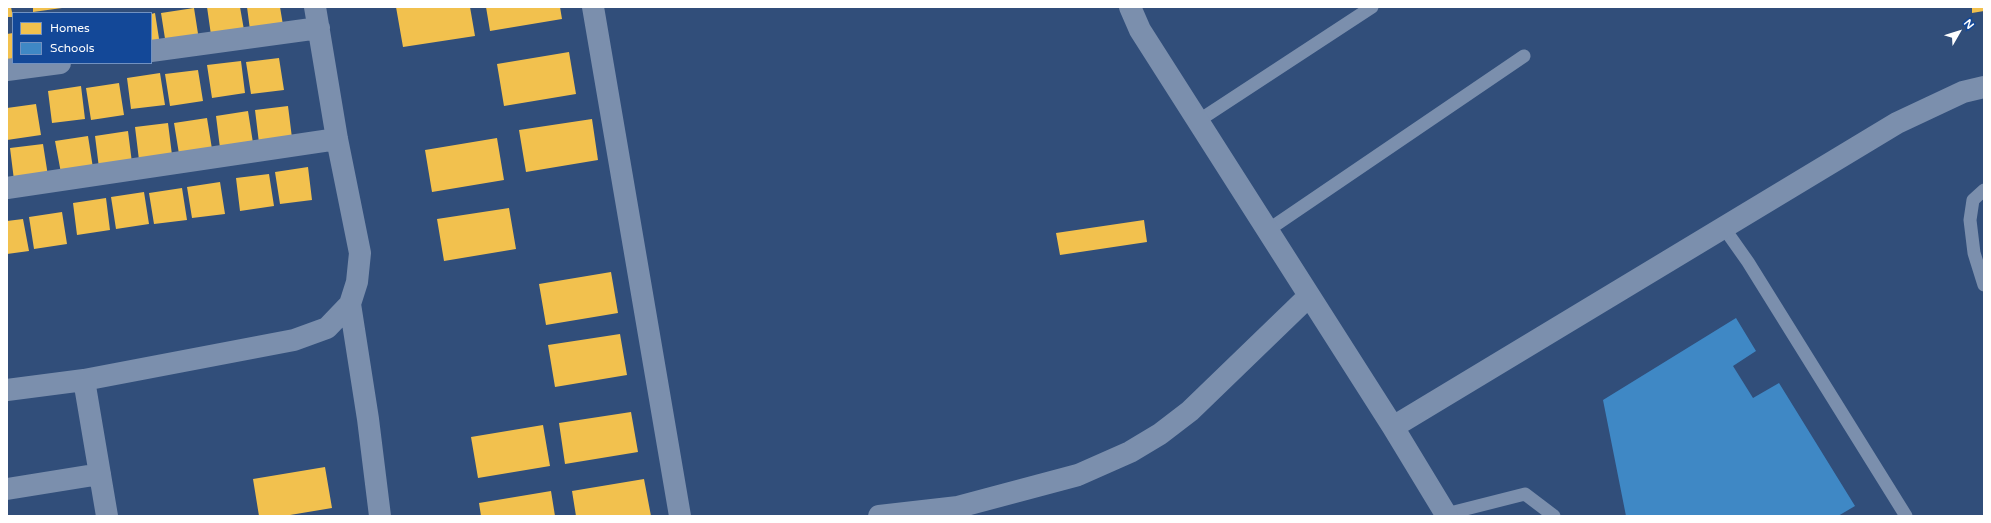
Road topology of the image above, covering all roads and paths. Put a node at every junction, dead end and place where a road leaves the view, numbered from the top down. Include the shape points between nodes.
1 (593, 7) edge
2 (1130, 7) edge
3 (1372, 7) edge
4 (317, 17) edge
5 (152, 51) edge
6 (1524, 56) dead end
7 (52, 64) edge
8 (7, 70) edge
9 (1984, 87) edge
10 (1198, 121) junction
11 (337, 138) junction
12 (7, 188) edge
13 (1984, 190) edge
14 (1724, 228) junction
15 (1268, 230) junction
16 (1984, 285) edge
17 (1309, 296) junction
18 (350, 304) junction
19 (84, 380) junction
20 (7, 390) edge
21 (1393, 427) junction
22 (100, 474) junction
23 (7, 489) edge
24 (1447, 515) edge
25 (107, 516) edge
26 (380, 516) edge
27 (680, 516) edge
28 (879, 516) edge
29 (1554, 516) edge
30 (1906, 516) edge

1 - 27 street
2 - 10 street via 1140,30
3 - 10 lane
4 - 5 street
4 - 11 street
6 - 15 lane
7 - 8 street
9 - 14 street via 1963,92 1897,123
10 - 15 street
11 - 12 street
11 - 18 street via 360,252 357,282
13 - 16 lane via 1974,200 1970,220 1974,252
14 - 21 street
14 - 30 lane
15 - 17 street
17 - 21 street
17 - 28 street via 1190,410 1160,434 1130,452 1078,475 958,508
18 - 19 street via 327,328 294,340
18 - 26 street
19 - 20 street
19 - 22 street
21 - 24 street
22 - 23 street
22 - 25 street
24 - 29 lane via 1525,494

